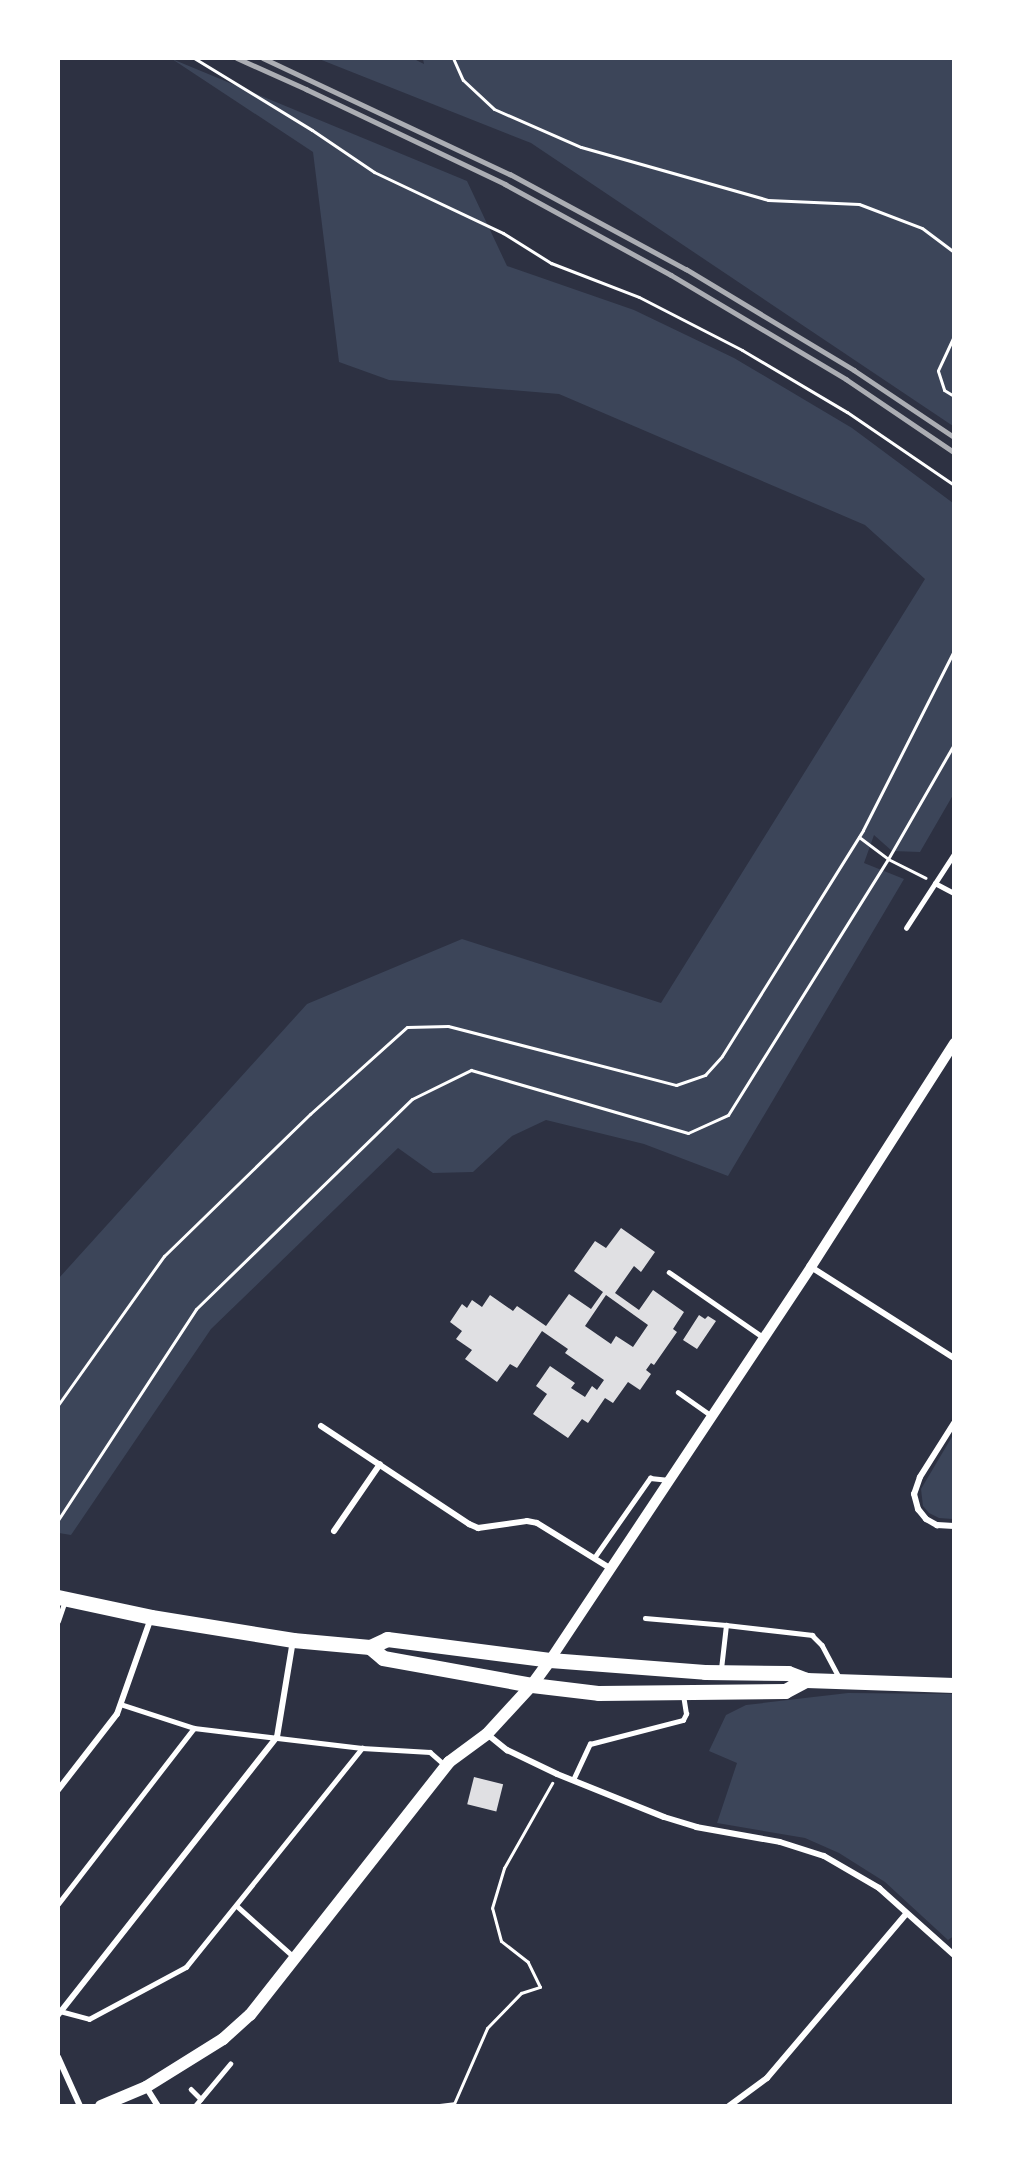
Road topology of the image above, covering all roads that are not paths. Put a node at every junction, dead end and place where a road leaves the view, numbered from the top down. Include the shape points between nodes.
1 (954, 854) edge
2 (935, 883) junction
3 (954, 893) edge
4 (906, 928) dead end
5 (954, 1043) edge
6 (811, 1267) junction
7 (669, 1272) dead end
8 (764, 1338) junction
9 (954, 1358) edge
10 (678, 1392) dead end
11 (712, 1416) junction
12 (954, 1423) edge
13 (321, 1426) dead end
14 (380, 1464) junction
15 (669, 1480) junction
16 (954, 1526) edge
17 (334, 1531) dead end
18 (594, 1558) junction
19 (610, 1568) junction
20 (62, 1598) edge
21 (151, 1617) junction
22 (645, 1618) dead end
23 (58, 1621) edge
24 (726, 1625) junction
25 (293, 1640) junction
26 (370, 1647) junction
27 (550, 1660) junction
28 (720, 1672) junction
29 (806, 1680) junction
30 (841, 1681) junction
31 (532, 1685) junction
32 (954, 1685) edge
33 (683, 1691) junction
34 (120, 1704) junction
35 (195, 1728) junction
36 (487, 1734) junction
37 (277, 1737) junction
38 (363, 1748) junction
39 (447, 1766) junction
40 (573, 1780) junction
41 (58, 1790) edge
42 (58, 1904) edge
43 (237, 1906) junction
44 (906, 1914) junction
45 (954, 1955) edge
46 (296, 1959) junction
47 (59, 2013) edge
48 (58, 2056) edge
49 (230, 2064) dead end
50 (146, 2087) junction
51 (191, 2090) dead end
52 (201, 2098) junction
53 (80, 2106) edge
54 (101, 2106) edge
55 (158, 2106) edge
56 (195, 2106) edge
57 (729, 2106) edge

1 - 2 lane
2 - 3 lane
2 - 4 lane
5 - 6 street
6 - 8 street
6 - 9 street
7 - 8 lane
8 - 11 street
10 - 11 lane
11 - 15 street
12 - 16 street via 920,1477 914,1494 926,1519 937,1525
13 - 14 street
14 - 17 street
14 - 18 street via 478,1528 537,1523
15 - 18 lane via 650,1478
15 - 19 street
18 - 19 street
19 - 27 street
20 - 21 main road
20 - 23 lane
21 - 25 main road
21 - 34 street
22 - 24 lane
24 - 28 lane
24 - 30 lane via 812,1635 822,1645
25 - 26 main road
25 - 37 street
26 - 27 main road via 387,1639
26 - 31 main road via 383,1658
27 - 28 main road
27 - 31 main road
28 - 29 main road via 788,1672
29 - 30 main road
29 - 33 main road via 785,1691
30 - 32 main road
31 - 33 main road via 598,1693
31 - 36 main road
33 - 40 lane via 683,1720 590,1744
34 - 35 lane
34 - 41 street via 117,1714
35 - 37 lane
35 - 42 lane
36 - 39 main road
36 - 40 street via 507,1750
37 - 38 lane
37 - 47 street
38 - 39 lane via 430,1752
38 - 43 lane
39 - 46 main road
40 - 44 street via 696,1827 780,1842 824,1856 879,1888
43 - 46 lane
43 - 47 lane via 186,1967 89,2019
44 - 45 street
44 - 57 street via 767,2078
46 - 50 main road via 250,2016 223,2039
48 - 53 street
49 - 52 lane
50 - 54 main road
50 - 55 street
51 - 52 lane
52 - 56 lane

